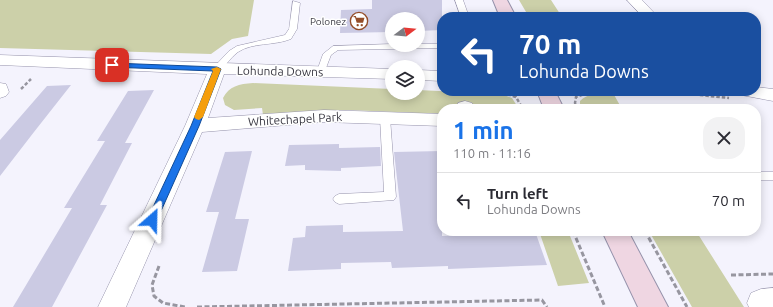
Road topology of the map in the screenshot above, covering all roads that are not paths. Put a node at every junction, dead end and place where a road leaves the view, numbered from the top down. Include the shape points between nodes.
1 (460, 0) edge
2 (500, 0) edge
3 (634, 0) edge
4 (296, 3) dead end
5 (464, 12) edge
6 (506, 12) edge
7 (645, 12) edge
8 (437, 46) edge
9 (0, 60) edge
10 (217, 69) junction
11 (321, 72) junction
12 (385, 74) edge
13 (425, 75) edge
14 (437, 76) edge
15 (0, 88) edge
16 (0, 92) edge
17 (761, 95) edge
18 (773, 95) edge
19 (385, 118) junction
20 (437, 120) edge
21 (195, 126) junction
22 (761, 176) edge
23 (773, 176) edge
24 (339, 199) dead end
25 (618, 236) edge
26 (112, 307) edge
27 (653, 307) edge

1 - 5 lane
2 - 6 street
3 - 7 street
4 - 10 lane via 293,29 288,37 235,50
8 - 11 lane via 336,48 327,54
9 - 10 street, Lohunda Downs
10 - 11 street, Lohunda Downs
10 - 21 street
11 - 12 street, Lohunda Downs
13 - 14 street
15 - 16 street
17 - 18 street
19 - 20 street, Whitechapel Park
19 - 21 street, Whitechapel Park via 324,116
19 - 24 lane via 390,197
21 - 26 street
22 - 23 lane
25 - 27 street

